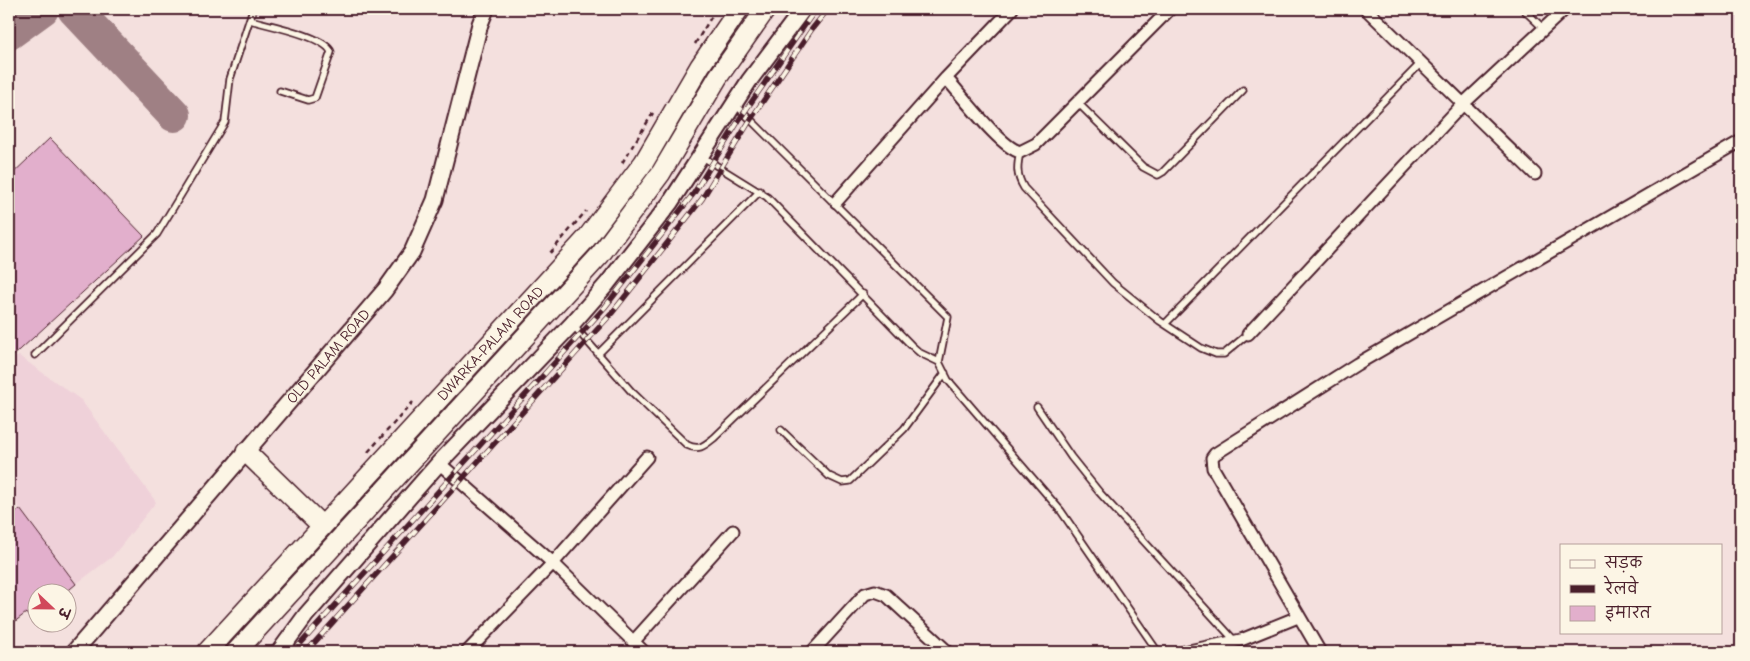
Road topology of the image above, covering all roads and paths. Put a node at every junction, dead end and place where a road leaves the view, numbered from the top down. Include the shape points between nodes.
1 (253, 9) edge
2 (486, 9) edge
3 (716, 9) edge
4 (738, 9) edge
5 (766, 9) edge
6 (803, 9) edge
7 (1012, 9) edge
8 (1170, 9) edge
9 (1366, 9) edge
10 (1523, 9) edge
11 (1565, 9) edge
12 (250, 20) junction
13 (1544, 29) junction
14 (691, 50) dead end
15 (1421, 63) junction
16 (946, 78) junction
17 (1243, 90) dead end
18 (280, 91) dead end
19 (1076, 102) junction
20 (735, 103) junction
21 (1463, 104) junction
22 (657, 106) dead end
23 (1741, 141) edge
24 (1020, 152) junction
25 (701, 156) junction
26 (620, 168) dead end
27 (1535, 174) dead end
28 (760, 191) junction
29 (836, 202) junction
30 (591, 205) dead end
31 (547, 257) dead end
32 (863, 294) junction
33 (572, 324) junction
34 (1165, 324) junction
35 (1248, 334) joint
36 (35, 354) dead end
37 (598, 354) junction
38 (939, 362) junction
39 (945, 374) junction
40 (419, 396) dead end
41 (1037, 407) dead end
42 (781, 430) dead end
43 (246, 452) junction
44 (368, 452) dead end
45 (647, 457) dead end
46 (439, 463) junction
47 (322, 526) junction
48 (733, 531) dead end
49 (553, 562) junction
50 (1298, 617) junction
51 (633, 642) junction
52 (1235, 642) junction
53 (1213, 649) edge
54 (74, 652) edge
55 (207, 652) edge
56 (236, 652) edge
57 (279, 652) edge
58 (467, 652) edge
59 (644, 652) edge
60 (812, 652) edge
61 (947, 652) edge
62 (1158, 652) edge
63 (1184, 652) edge
64 (1320, 652) edge

1 - 12 lane
2 - 43 street, OLD PALAM ROAD via 435,200 412,252 385,290
3 - 14 path
4 - 47 main road, DWARKA-PALAM ROAD via 700,66 644,162 586,239
5 - 56 main road, DWARKA-PALAM ROAD via 718,77 660,174 600,255
6 - 20 street
7 - 16 street
8 - 19 street
9 - 15 street
10 - 13 lane
11 - 13 street
12 - 18 lane via 329,46 331,52 316,98 308,100
12 - 36 lane via 230,79 225,122 157,234
13 - 21 street
15 - 21 street
15 - 34 lane
16 - 24 street via 1000,139
16 - 29 street
17 - 19 lane via 1158,175 1143,168
19 - 24 street via 1036,144
20 - 25 street
20 - 29 lane
21 - 27 street
21 - 35 street
22 - 26 path
23 - 50 street via 1357,364 1218,450 1212,458 1213,468
24 - 34 lane via 1017,167 1024,188 1113,283
25 - 28 lane
25 - 33 street via 670,202
28 - 32 lane
28 - 37 lane
29 - 38 lane via 948,317
30 - 31 path
32 - 37 lane via 702,448 687,446
32 - 38 lane via 911,345
33 - 37 lane
33 - 46 street
34 - 35 lane via 1216,354 1224,354
38 - 39 lane
39 - 42 lane via 904,430 850,481 842,482 829,476
39 - 62 lane via 1060,511
40 - 44 path
41 - 52 lane via 1099,492
43 - 47 main road
43 - 54 street, OLD PALAM ROAD
45 - 49 street
46 - 49 street
46 - 57 street via 306,615
47 - 55 main road, DWARKA-PALAM ROAD
48 - 51 street
49 - 51 street
49 - 58 street
50 - 52 street
50 - 64 street
51 - 59 street
52 - 53 street
53 - 63 street
60 - 61 street via 865,594 875,591 886,595

